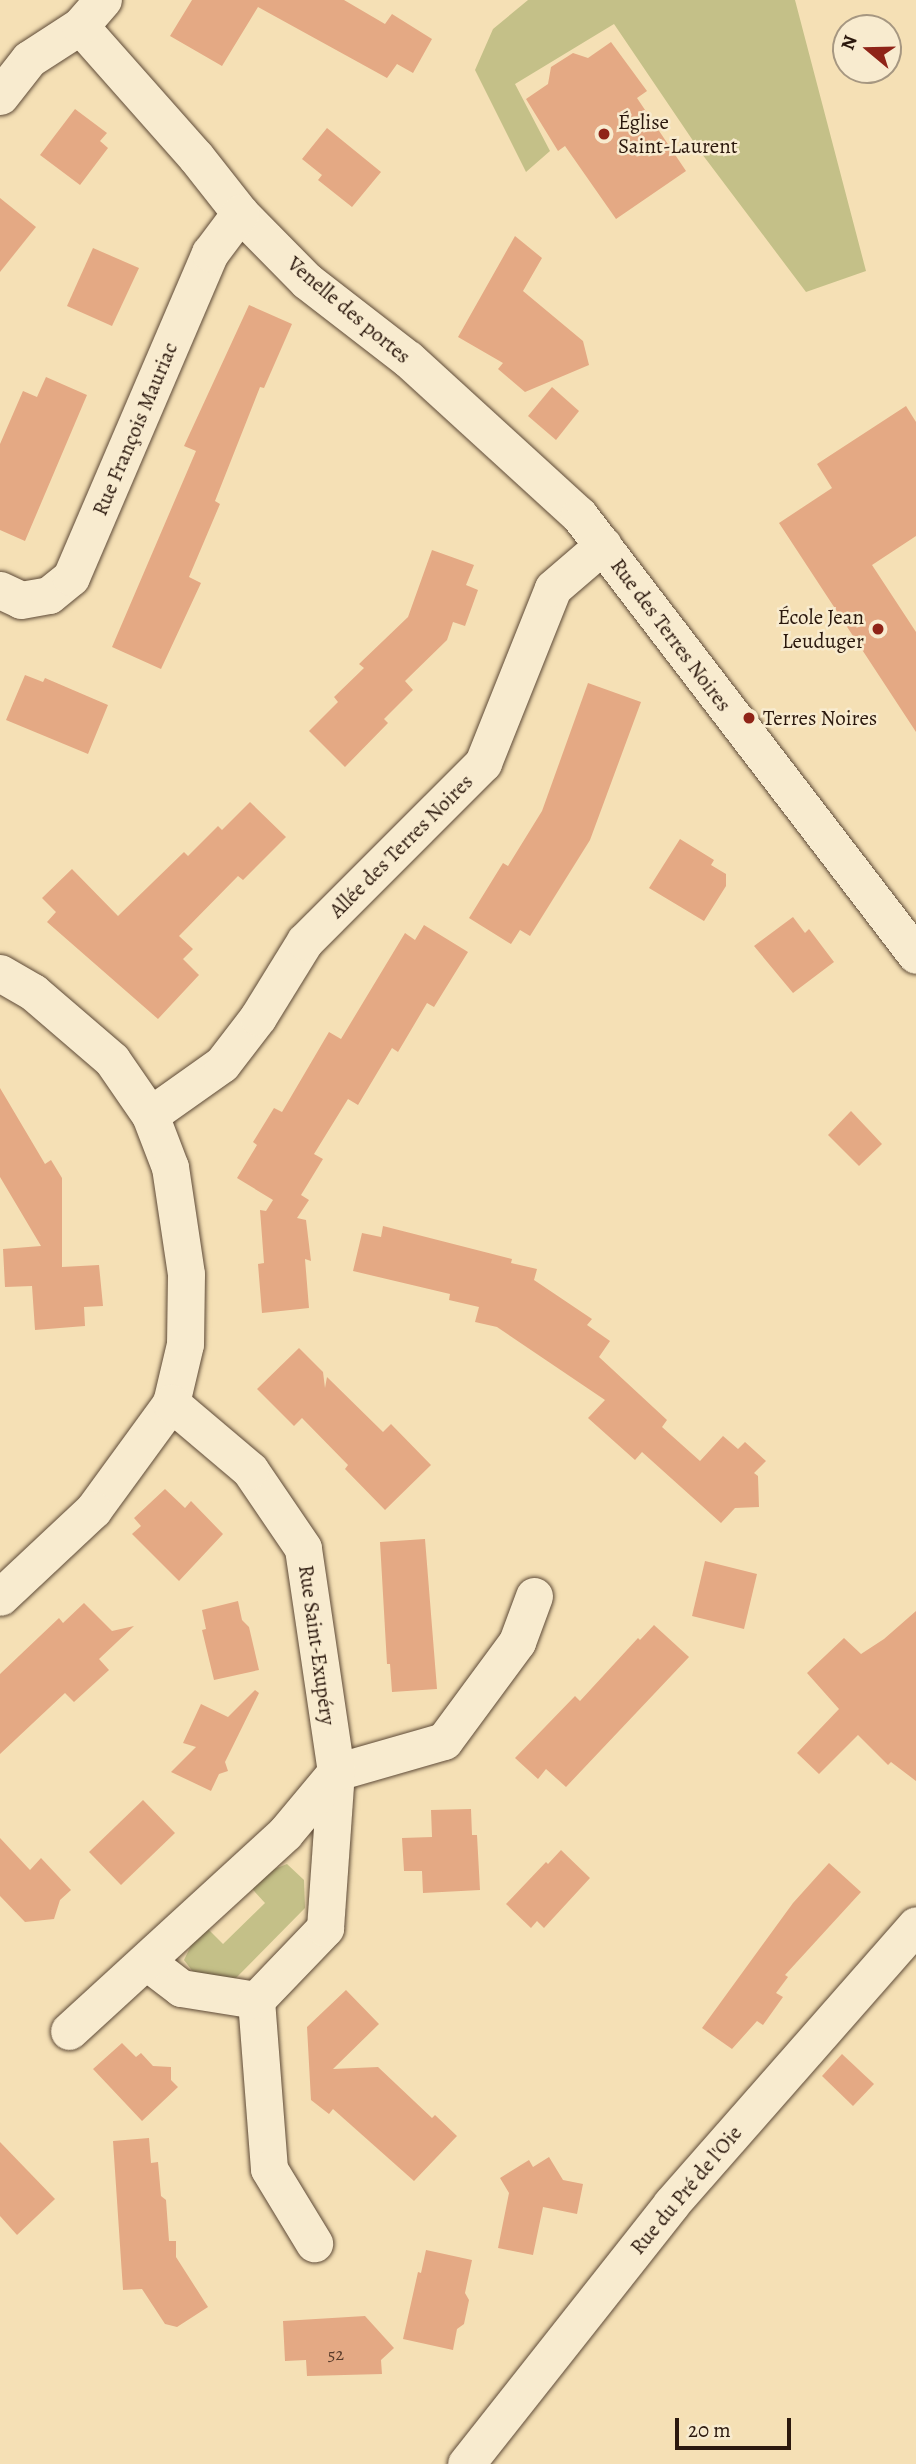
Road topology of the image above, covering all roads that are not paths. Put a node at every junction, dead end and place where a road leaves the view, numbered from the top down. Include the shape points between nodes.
1 (91, 13) edge
2 (0, 96) edge
3 (240, 213) junction
4 (579, 515) joint
5 (603, 545) junction
6 (0, 590) edge
7 (916, 955) edge
8 (0, 972) edge
9 (150, 1115) junction
10 (171, 1403) junction
11 (0, 1597) edge
12 (534, 1597) dead end
13 (336, 1772) junction
14 (916, 1925) edge
15 (147, 1962) junction
16 (256, 2000) junction
17 (69, 2031) dead end
18 (314, 2243) dead end
19 (466, 2464) edge

1 - 2 street via 29,59
1 - 3 street, Venelle des portes
3 - 4 street, Venelle des portes via 307,281 408,359
3 - 6 street, Rue François Mauriac via 210,253 71,577 49,595 21,600
4 - 5 street, Rue des Terres Noires
5 - 7 street, Rue des Terres Noires
5 - 9 street, Allée des Terres Noires via 553,588 484,763 305,941 258,1017 222,1064
8 - 9 street via 33,992 112,1060
9 - 10 street via 170,1167 186,1274 185,1344
10 - 11 street via 93,1510
10 - 13 street, Rue Saint-Exupéry via 250,1470 303,1548
12 - 13 street via 517,1642 444,1741
13 - 15 street via 285,1833
13 - 16 street, Rue Saint-Exupéry via 325,1928
14 - 19 street, Rue du Pré de l'Oie via 671,2204
15 - 16 street via 181,1988
15 - 17 street
16 - 18 street via 269,2169

